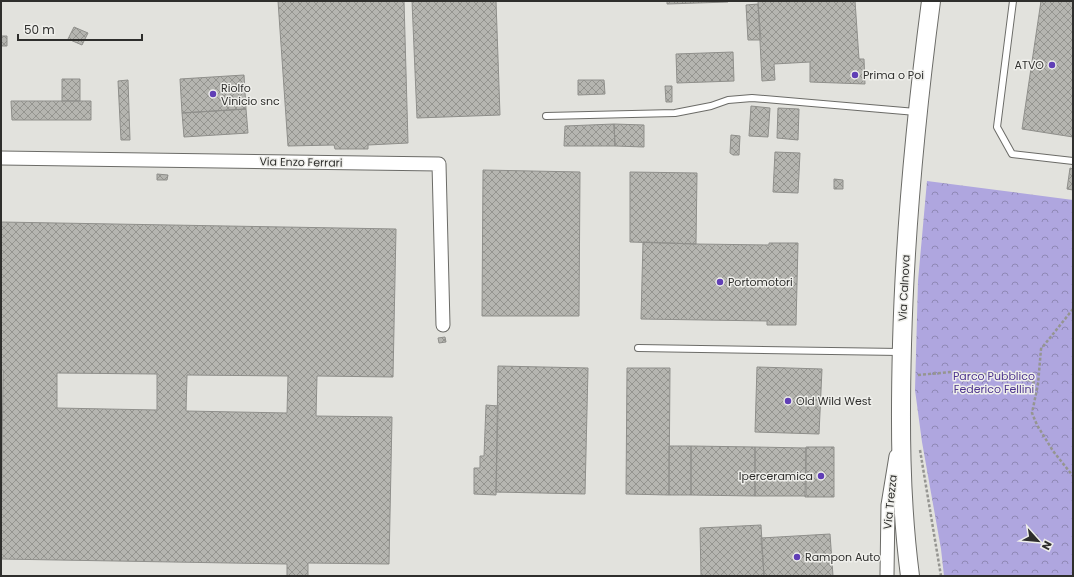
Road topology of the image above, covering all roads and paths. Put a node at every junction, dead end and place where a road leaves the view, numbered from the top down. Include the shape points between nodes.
1 (931, 1) edge
2 (1013, 1) edge
3 (917, 112) junction
4 (546, 116) dead end
5 (1, 158) edge
6 (1073, 161) edge
7 (1073, 309) edge
8 (443, 325) dead end
9 (638, 348) dead end
10 (902, 352) junction
11 (915, 375) dead end
12 (1038, 384) junction
13 (900, 428) junction
14 (920, 449) dead end
15 (1073, 476) edge
16 (886, 576) edge
17 (910, 576) edge
18 (941, 576) edge

1 - 3 main road, Via Calnova
2 - 6 lane via 997,127 1012,154
3 - 4 lane via 752,98 728,100 675,113
3 - 10 main road, Via Calnova via 904,280
5 - 8 street, Via Enzo Ferrari via 440,164
7 - 12 path via 1042,349
9 - 10 lane
10 - 13 main road, Via Calnova
11 - 12 path via 952,372 999,375
12 - 15 path via 1032,413 1053,451
13 - 16 street, Via Trezza via 888,505
13 - 17 main road, Via Calnova via 906,548
14 - 18 path

